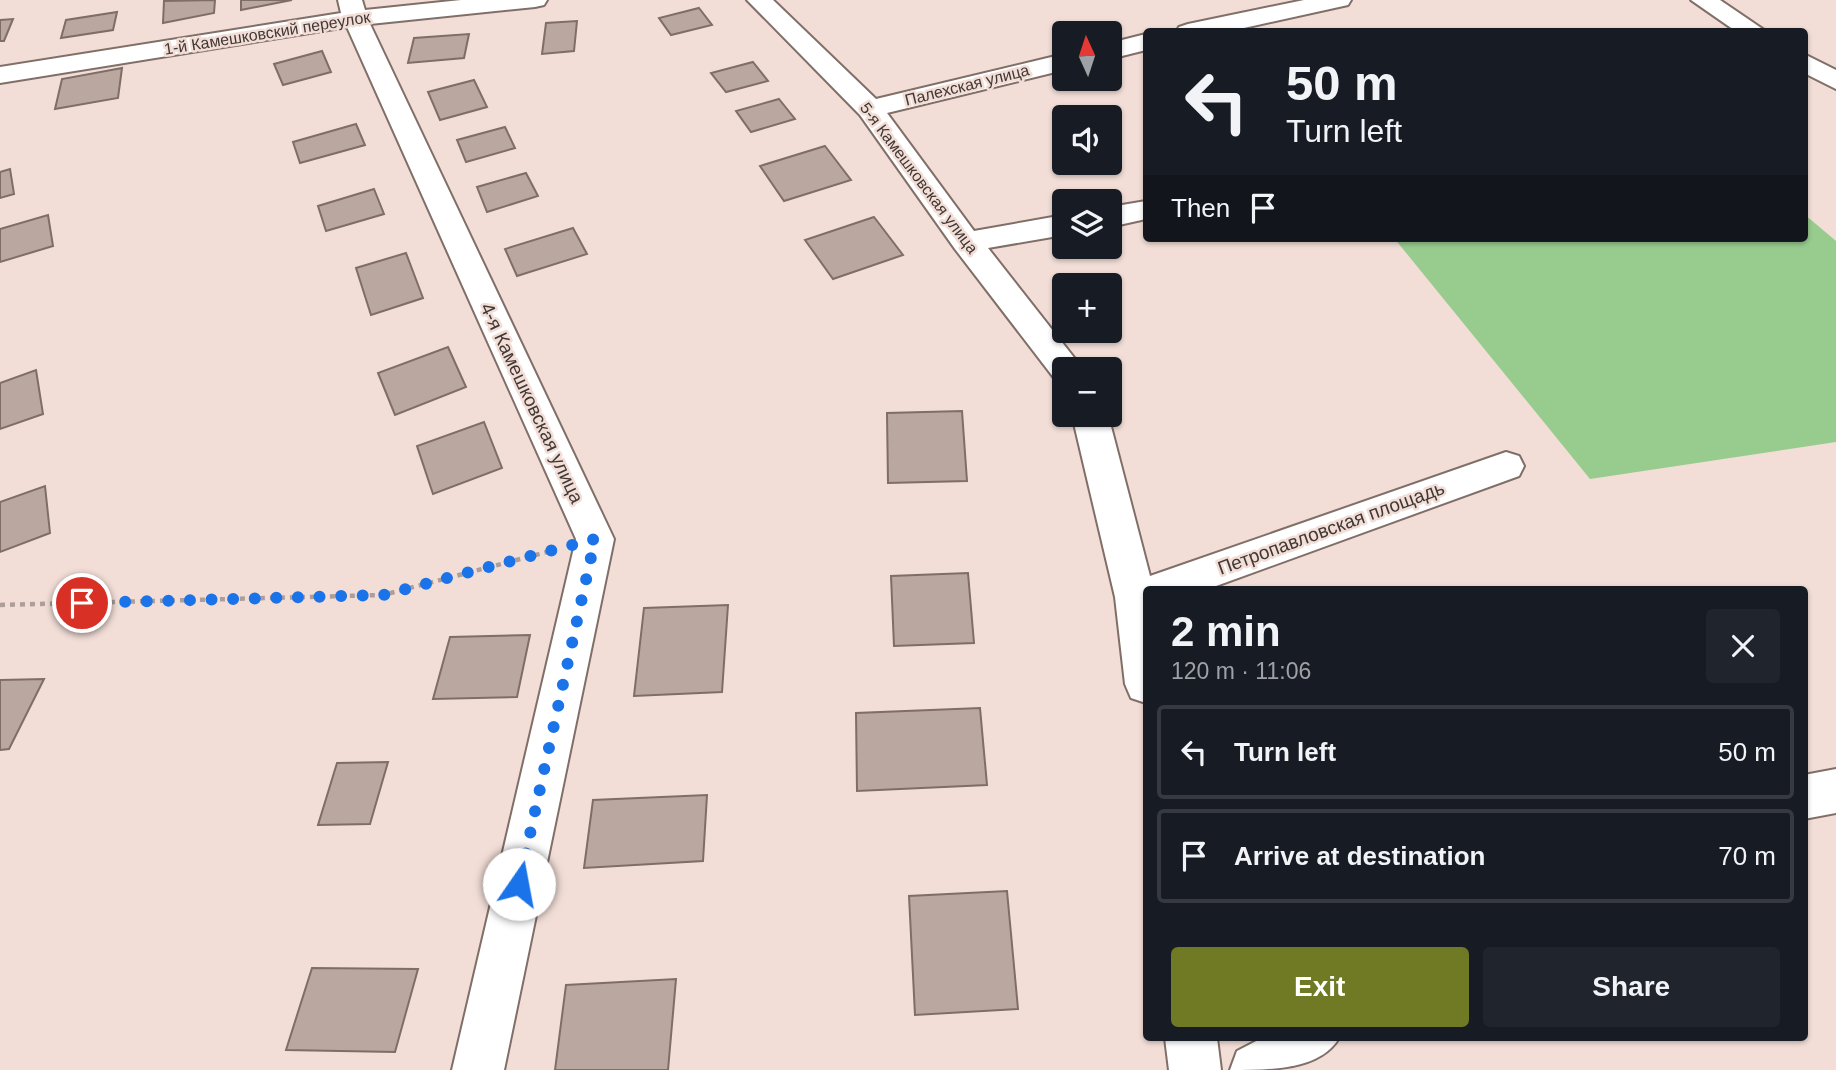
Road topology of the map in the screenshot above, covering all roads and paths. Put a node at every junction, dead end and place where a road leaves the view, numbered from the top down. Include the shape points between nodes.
1 (535, 0) edge
2 (759, 0) edge
3 (1339, 0) edge
4 (1703, 0) edge
5 (352, 9) edge
6 (1207, 28) edge
7 (1748, 28) edge
8 (1143, 43) edge
9 (1122, 48) edge
10 (1808, 64) edge
11 (1052, 65) edge
12 (0, 75) edge
13 (1836, 81) edge
14 (1836, 87) edge
15 (1808, 92) edge
16 (870, 109) junction
17 (1143, 210) edge
18 (1122, 214) edge
19 (1052, 227) edge
20 (966, 242) junction
21 (1057, 357) edge
22 (1094, 427) edge
23 (1506, 466) dead end
24 (595, 539) junction
25 (1143, 586) edge
26 (1168, 586) edge
27 (0, 605) edge
28 (1836, 791) edge
29 (1808, 796) edge
30 (1191, 1041) edge
31 (1308, 1041) edge
32 (478, 1070) edge
33 (1195, 1070) edge
34 (1256, 1070) edge

1 - 5 street, 1-й Камешковский переулок
2 - 16 street, 5-я Камешковская улица
3 - 6 street
4 - 7 street
5 - 12 street, 1-й Камешковский переулок
5 - 24 street, 4-я Камешковская улица
8 - 9 street
10 - 13 street
11 - 16 street, Палехская улица
14 - 15 street
16 - 20 street, 5-я Камешковская улица
17 - 18 street
19 - 20 street
20 - 21 street, 5-я Камешковская улица
22 - 25 street
23 - 26 street, Петропавловская площадь
24 - 27 path via 383,595
24 - 32 street
28 - 29 street
30 - 33 street
31 - 34 street

